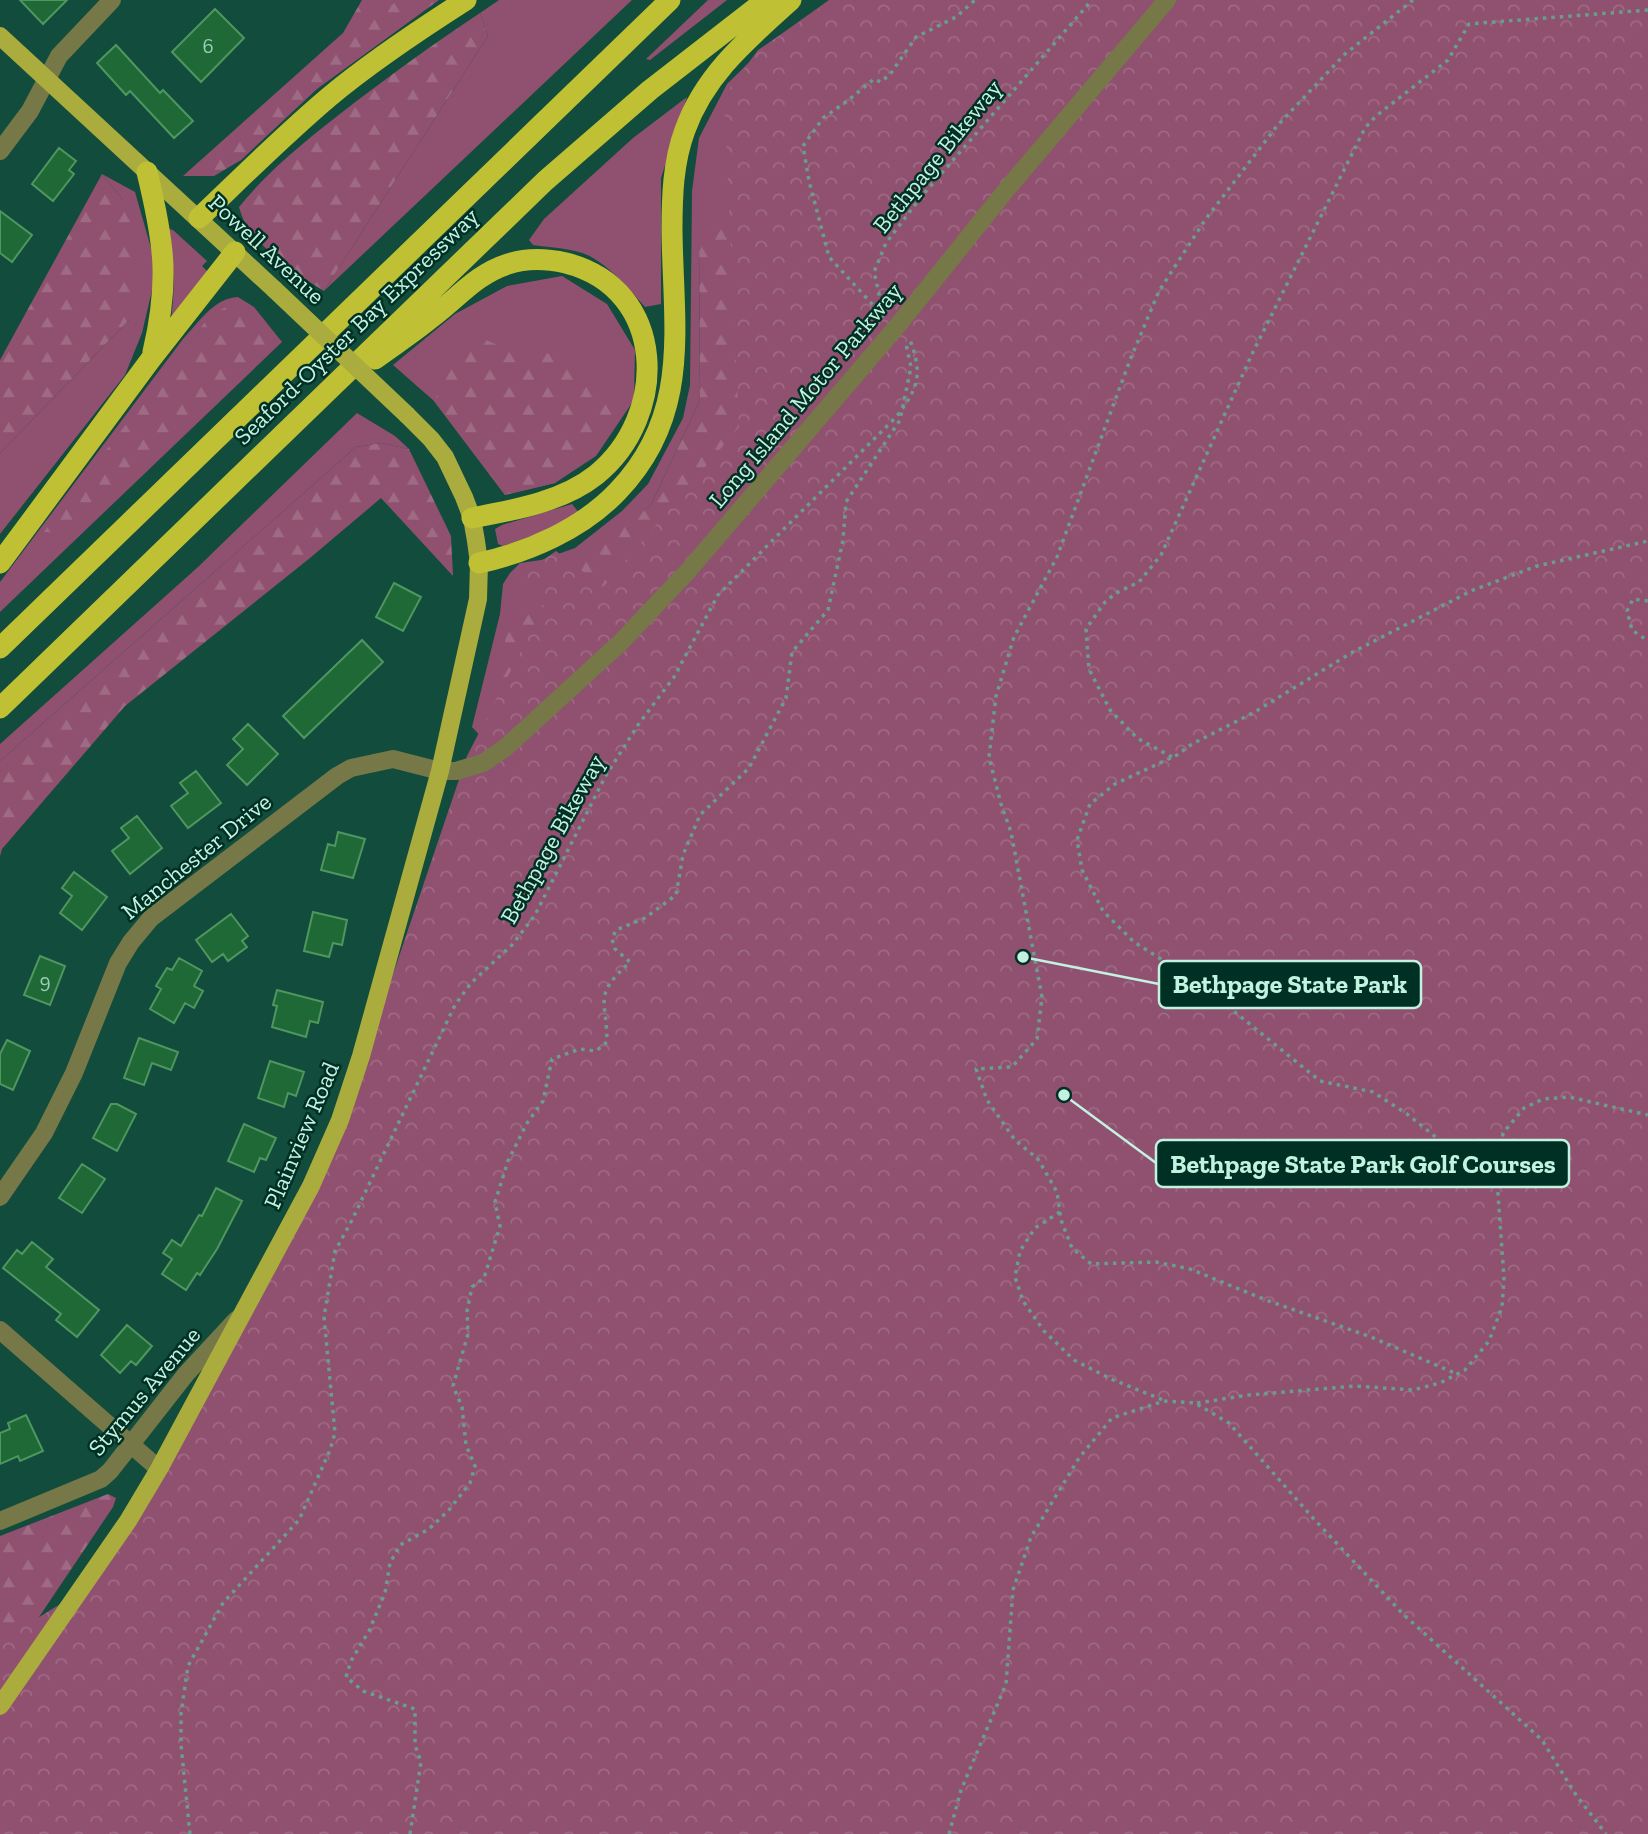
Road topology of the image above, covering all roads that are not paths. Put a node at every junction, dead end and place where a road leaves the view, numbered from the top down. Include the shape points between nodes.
1 (112, 0) edge
2 (466, 0) edge
3 (670, 0) edge
4 (766, 0) edge
5 (791, 0) edge
6 (1167, 0) edge
7 (0, 36) edge
8 (48, 81) junction
9 (0, 151) edge
10 (146, 172) junction
11 (199, 218) junction
12 (235, 252) junction
13 (151, 359) junction
14 (319, 398) junction
15 (472, 518) junction
16 (0, 563) edge
17 (479, 563) junction
18 (0, 648) edge
19 (0, 708) edge
20 (440, 771) junction
21 (0, 1198) edge
22 (241, 1315) junction
23 (0, 1330) edge
24 (130, 1444) junction
25 (159, 1469) junction
26 (0, 1521) edge
27 (0, 1706) edge

1 - 8 street via 60,56
2 - 11 highway via 331,95
3 - 18 highway, Seaford-Oyster Bay Expressway
4 - 14 highway, Seaford-Oyster Bay Expressway via 597,134
5 - 17 highway via 717,71 703,89 684,131 672,201 673,379 664,419 648,453 610,500 577,525 516,553
6 - 20 street, Long Island Motor Parkway via 897,326 620,643 483,764
7 - 8 main road, Powell Avenue
8 - 9 street
8 - 10 main road, Powell Avenue
10 - 11 main road, Powell Avenue
10 - 13 highway via 165,264 163,304
11 - 12 main road, Powell Avenue
12 - 13 highway
12 - 15 main road, Powell Avenue, bridge via 431,439 455,476
13 - 16 highway
14 - 15 highway via 496,269 527,260 560,262 605,281 638,321 648,354 647,388 633,427 610,461 582,484 531,506
14 - 19 highway, Seaford-Oyster Bay Expressway
15 - 17 main road, Plainview Road
17 - 20 main road, Plainview Road via 475,618
20 - 21 street, Manchester Drive via 394,759 351,768 151,918 118,962 44,1133
20 - 22 main road, Plainview Road via 340,1120 311,1186
22 - 24 street, Stymus Avenue
22 - 25 main road, Plainview Road
23 - 24 street
24 - 25 street
24 - 26 street, Stymus Avenue via 101,1479
25 - 27 main road, Plainview Road

